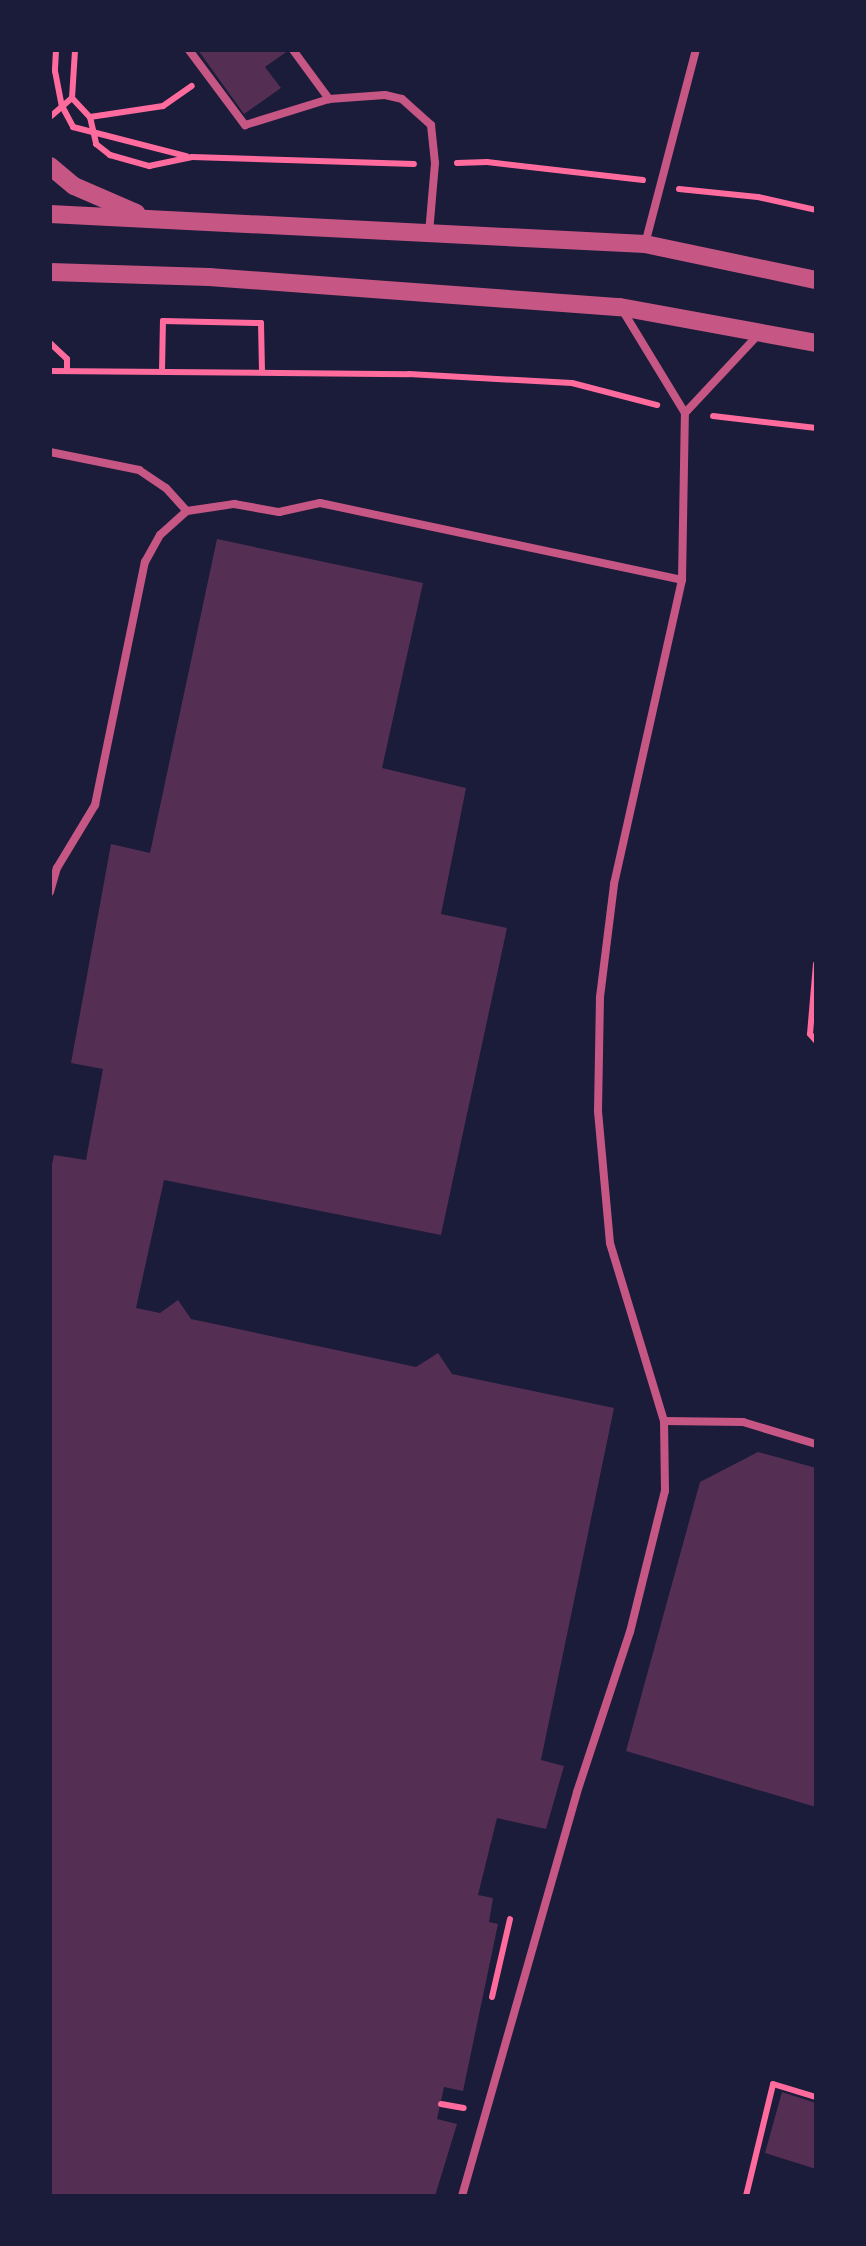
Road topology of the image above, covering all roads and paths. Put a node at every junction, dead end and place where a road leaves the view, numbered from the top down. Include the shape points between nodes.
1 (56, 50) edge
2 (75, 50) edge
3 (189, 50) edge
4 (293, 50) edge
5 (696, 50) edge
6 (207, 75) junction
7 (72, 98) junction
8 (329, 99) junction
9 (62, 106) junction
10 (50, 117) edge
11 (90, 117) junction
12 (91, 132) junction
13 (192, 158) junction
14 (436, 164) junction
15 (50, 166) edge
16 (659, 184) junction
17 (816, 210) edge
18 (50, 214) edge
19 (146, 218) junction
20 (429, 233) junction
21 (645, 244) junction
22 (50, 272) edge
23 (816, 280) edge
24 (620, 307) junction
25 (762, 330) junction
26 (50, 342) edge
27 (816, 343) edge
28 (50, 371) edge
29 (67, 371) junction
30 (162, 372) junction
31 (262, 372) junction
32 (685, 413) junction
33 (816, 428) edge
34 (50, 452) edge
35 (186, 512) junction
36 (682, 580) junction
37 (50, 892) edge
38 (816, 964) edge
39 (816, 1041) edge
40 (664, 1422) junction
41 (816, 1444) edge
42 (816, 2097) edge
43 (462, 2196) edge
44 (746, 2196) edge

1 - 9 path
2 - 7 path
3 - 6 lane
4 - 8 lane
5 - 16 lane
6 - 8 lane via 245,125
6 - 11 path via 163,106
7 - 9 path
7 - 11 path
8 - 14 lane via 386,95 417,109 431,126
9 - 10 path
9 - 12 path via 73,127
11 - 12 path
12 - 13 path
12 - 13 path via 110,155 149,166
13 - 14 path
14 - 16 path via 488,162
14 - 20 lane
15 - 19 street via 74,186
16 - 17 path
16 - 21 lane
18 - 19 street
19 - 20 street
20 - 21 street
21 - 23 street
22 - 24 street
24 - 25 street
24 - 32 lane
25 - 27 street
25 - 32 lane
26 - 29 path via 67,359
28 - 29 path
29 - 30 path
30 - 31 path
30 - 31 path via 164,321 261,323
31 - 32 path via 572,383
32 - 33 path
32 - 36 lane
34 - 35 lane via 140,470
35 - 36 lane via 234,504 279,512 320,504
35 - 37 lane via 160,534 145,562 95,805
36 - 40 lane via 614,884 600,1016 598,1110 610,1242
38 - 39 path via 810,1034
40 - 41 lane via 742,1422
40 - 43 lane via 665,1490 630,1632 577,1792
42 - 44 path via 774,2084

